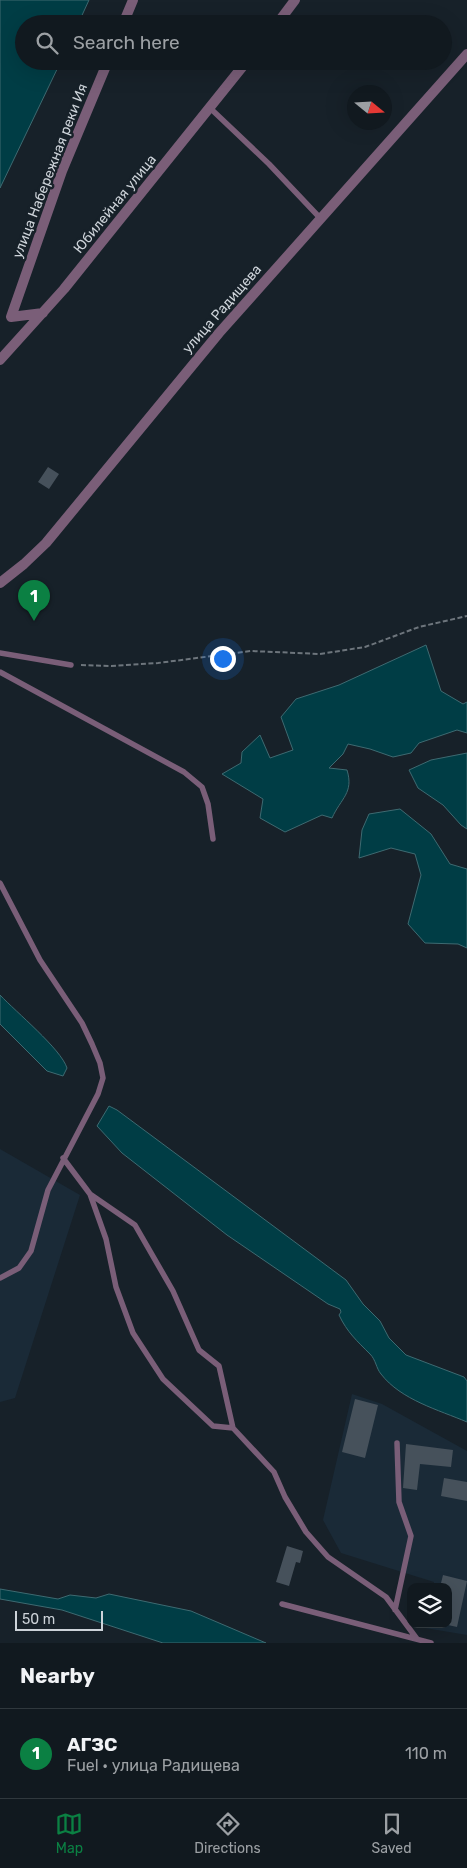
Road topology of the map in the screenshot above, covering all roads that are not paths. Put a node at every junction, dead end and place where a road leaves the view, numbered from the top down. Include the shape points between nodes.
1 (133, 0) edge
2 (296, 0) edge
3 (127, 15) edge
4 (284, 15) edge
5 (467, 54) edge
6 (104, 70) edge
7 (240, 70) edge
8 (452, 70) edge
9 (452, 70) edge
10 (210, 108) junction
11 (321, 220) junction
12 (44, 313) junction
13 (0, 360) edge
14 (0, 583) edge
15 (0, 653) edge
16 (71, 664) road end
17 (0, 672) edge
18 (213, 839) dead end
19 (0, 882) edge
20 (63, 1158) junction
21 (90, 1194) junction
22 (0, 1278) edge
23 (233, 1428) junction
24 (397, 1443) dead end
25 (282, 1604) dead end
26 (395, 1610) junction
27 (417, 1639) junction
28 (431, 1643) edge

1 - 3 street
2 - 4 street
5 - 8 street, улица Радищева
6 - 12 street, улица Набережная реки Ия via 62,171 10,317
7 - 10 street, Юбилейная улица
9 - 11 street, улица Радищева
10 - 11 lane via 270,164
10 - 12 street, Юбилейная улица
11 - 14 street, улица Радищева via 219,333 46,542
12 - 13 street, Юбилейная улица
15 - 16 lane
17 - 18 lane via 184,772 202,787
19 - 20 lane via 40,960 82,1023 100,1063 103,1078 98,1094
20 - 21 lane
20 - 22 lane via 48,1190 30,1251 19,1268
21 - 23 lane via 135,1225 173,1291 199,1350 218,1366
21 - 23 lane via 106,1239 116,1287 133,1333 163,1379 213,1426
23 - 26 lane via 274,1472 306,1532 328,1557 386,1598
24 - 26 lane via 399,1502 411,1536
25 - 27 lane
26 - 27 lane
27 - 28 lane

